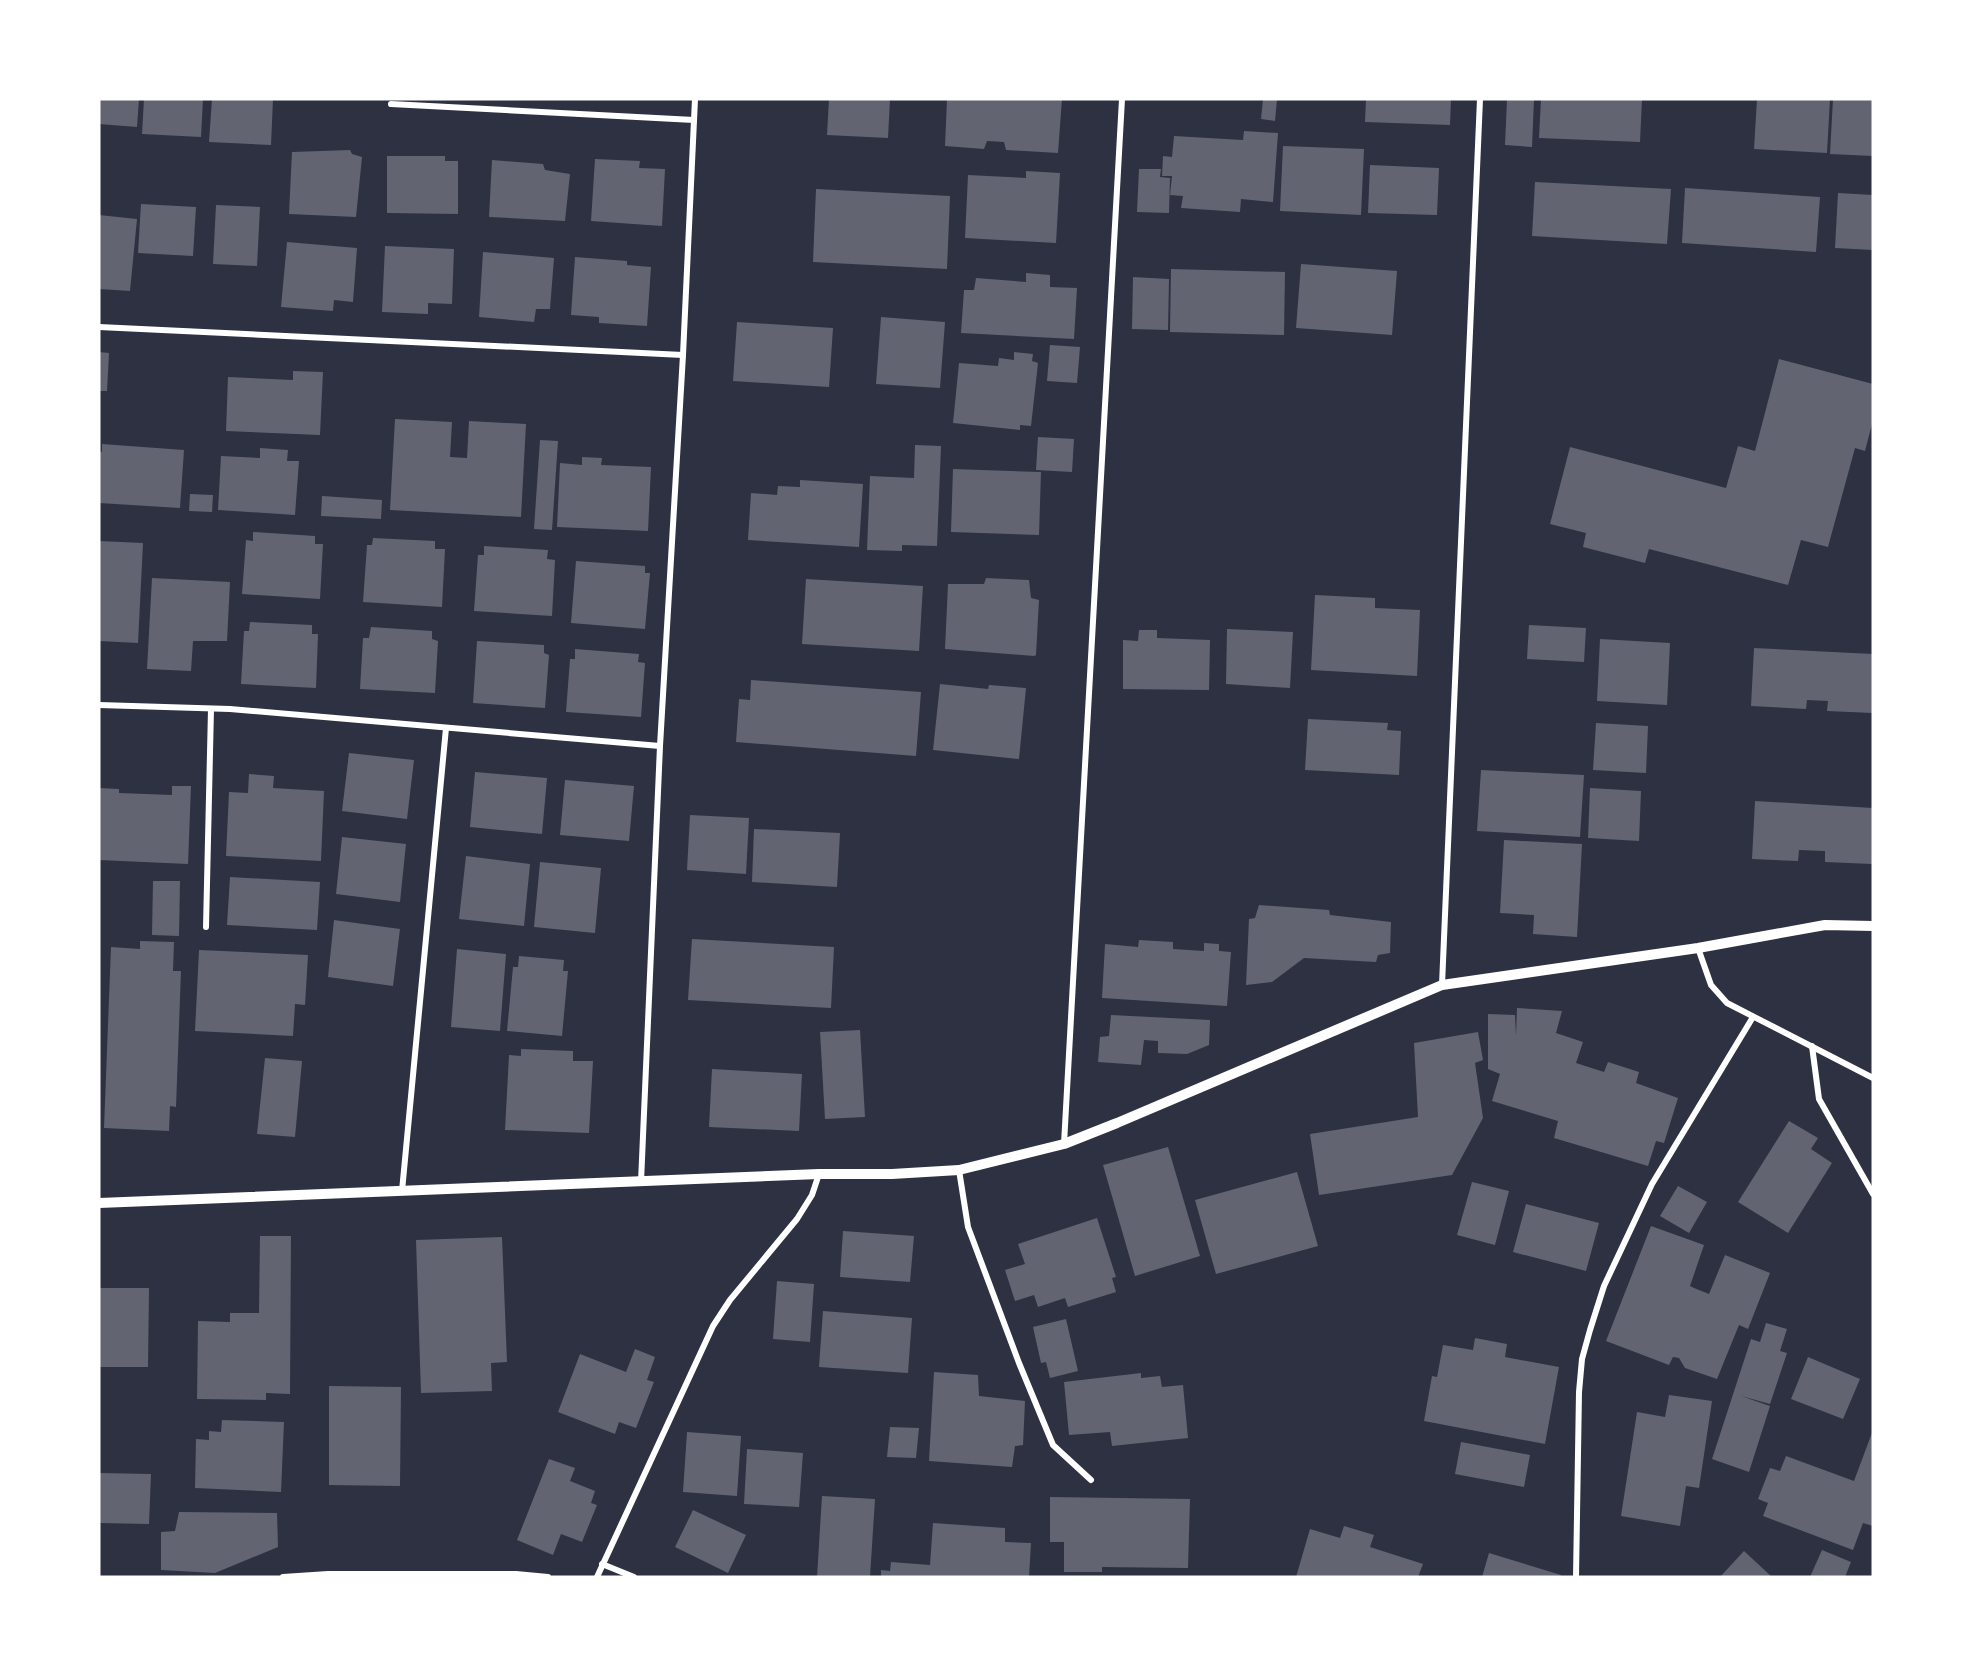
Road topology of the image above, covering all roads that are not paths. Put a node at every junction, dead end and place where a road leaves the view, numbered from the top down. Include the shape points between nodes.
1 (695, 99) edge
2 (1122, 99) edge
3 (1480, 99) edge
4 (391, 104) dead end
5 (694, 120) junction
6 (99, 327) edge
7 (683, 355) junction
8 (99, 705) edge
9 (212, 709) junction
10 (446, 728) junction
11 (660, 746) junction
12 (206, 927) dead end
13 (1873, 927) edge
14 (1698, 948) junction
15 (1442, 985) junction
16 (1753, 1017) junction
17 (1812, 1046) junction
18 (1873, 1078) edge
19 (1064, 1144) junction
20 (959, 1170) junction
21 (819, 1174) junction
22 (641, 1182) junction
23 (402, 1192) junction
24 (1873, 1194) edge
25 (99, 1203) edge
26 (1091, 1480) dead end
27 (602, 1564) junction
28 (283, 1577) edge
29 (548, 1577) edge
30 (597, 1577) edge
31 (634, 1577) edge
32 (1576, 1577) edge

1 - 5 street
2 - 19 street
3 - 15 street
4 - 5 street
5 - 7 street
6 - 7 street
7 - 11 street
8 - 9 street
9 - 10 street
9 - 12 street
10 - 11 street
10 - 23 street
11 - 22 street
13 - 14 street via 1825,925
14 - 15 street
14 - 16 street via 1711,985 1727,1003
15 - 19 street
16 - 17 street
16 - 32 street via 1652,1184 1604,1286 1590,1329 1579,1392
17 - 18 street
17 - 24 street via 1819,1099
19 - 20 street
20 - 21 street
20 - 26 street via 968,1227 1053,1445
21 - 22 street
21 - 27 street via 797,1219 713,1326
22 - 23 street
23 - 25 street
27 - 30 street
27 - 31 street
28 - 29 street

